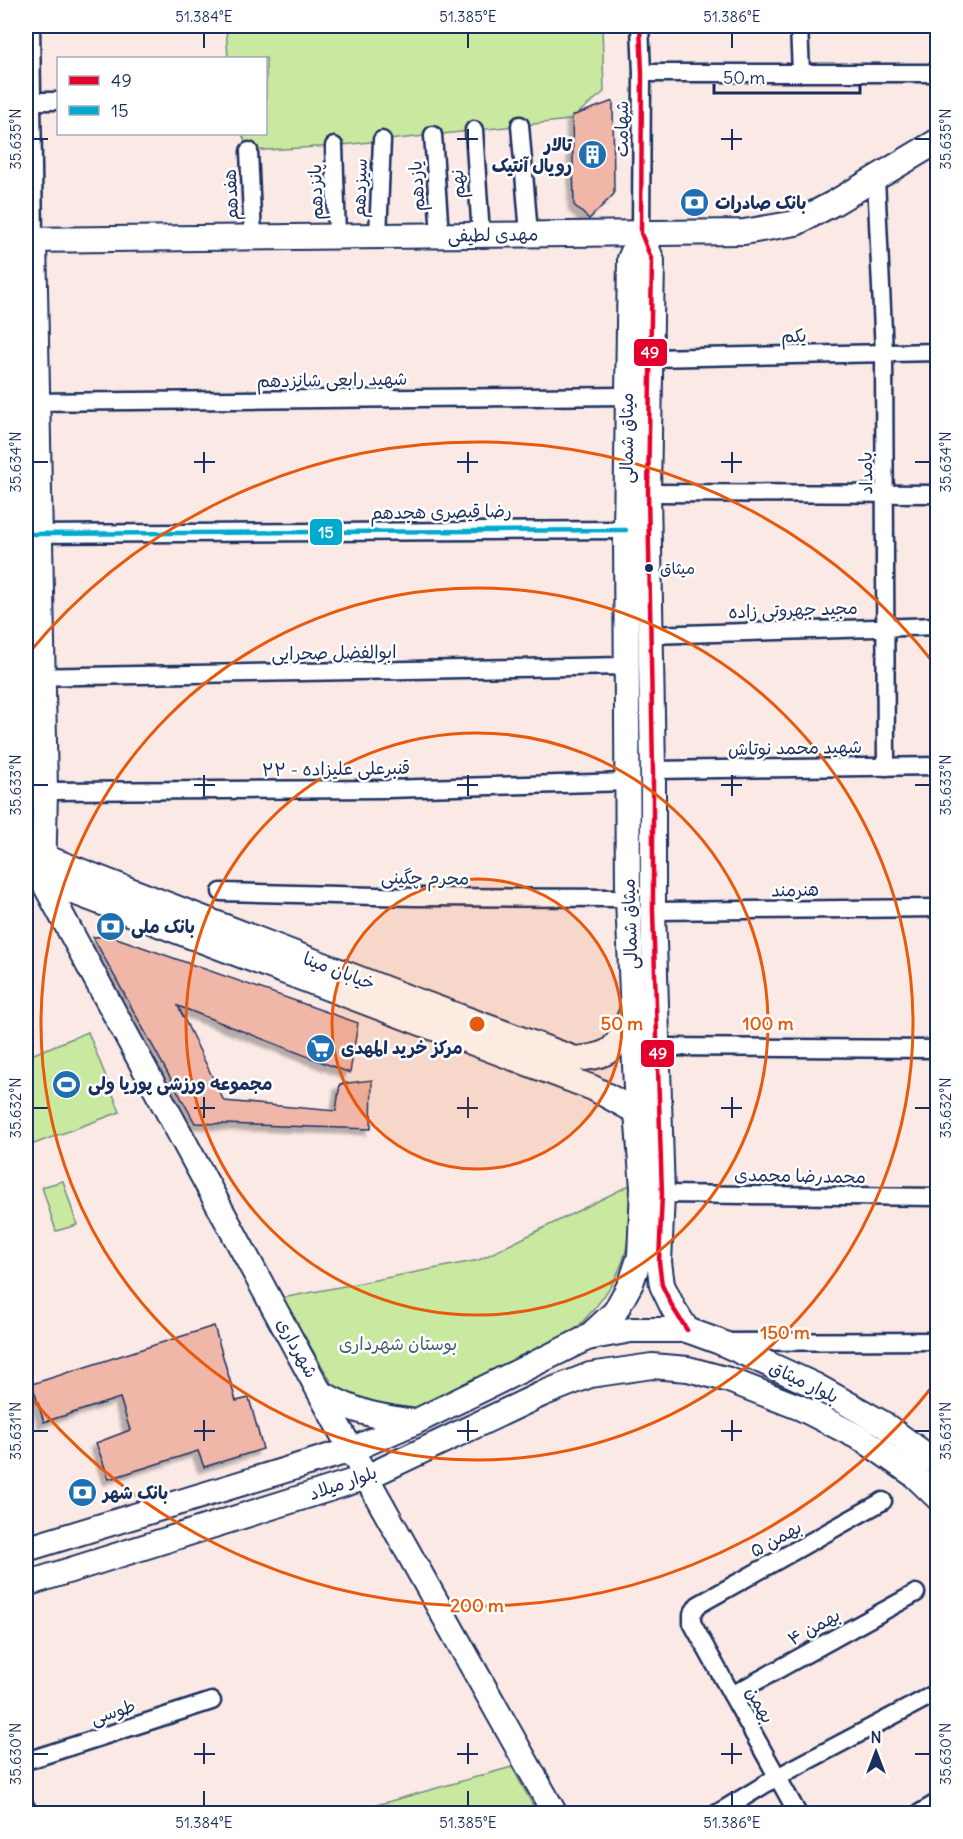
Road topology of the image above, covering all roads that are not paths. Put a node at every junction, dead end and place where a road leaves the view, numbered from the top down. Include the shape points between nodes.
1 (31, 26) edge
2 (640, 26) edge
3 (799, 26) edge
4 (28, 50) edge
5 (642, 73) junction
6 (801, 73) junction
7 (938, 73) edge
8 (31, 101) junction
9 (57, 101) edge
10 (520, 125) dead end
11 (474, 130) dead end
12 (433, 135) dead end
13 (381, 140) dead end
14 (938, 141) edge
15 (334, 146) dead end
16 (249, 151) dead end
17 (876, 178) junction
18 (641, 233) junction
19 (529, 234) junction
20 (440, 235) junction
21 (481, 235) junction
22 (337, 236) junction
23 (378, 236) junction
24 (253, 237) junction
25 (30, 240) edge
26 (938, 352) edge
27 (884, 354) junction
28 (651, 358) junction
29 (627, 396) junction
30 (31, 402) edge
31 (648, 493) junction
32 (938, 494) edge
33 (886, 495) junction
34 (626, 530) junction
35 (33, 534) edge
36 (885, 626) junction
37 (938, 626) edge
38 (650, 635) junction
39 (627, 666) junction
40 (34, 678) edge
41 (938, 766) edge
42 (886, 767) junction
43 (653, 770) junction
44 (627, 782) junction
45 (45, 791) junction
46 (34, 854) edge
47 (34, 878) edge
48 (221, 892) dead end
49 (628, 898) junction
50 (938, 908) edge
51 (653, 911) junction
52 (633, 1009) junction
53 (658, 1047) junction
54 (938, 1048) edge
55 (637, 1112) junction
56 (660, 1112) junction
57 (663, 1194) junction
58 (938, 1197) edge
59 (687, 1330) junction
60 (587, 1338) junction
61 (938, 1341) edge
62 (720, 1342) junction
63 (652, 1366) joint
64 (321, 1393) junction
65 (415, 1422) junction
66 (351, 1450) junction
67 (938, 1464) edge
68 (367, 1477) junction
69 (938, 1498) edge
70 (883, 1501) dead end
71 (26, 1549) edge
72 (26, 1584) edge
73 (916, 1593) dead end
74 (692, 1614) joint
75 (938, 1692) edge
76 (732, 1695) junction
77 (212, 1701) dead end
78 (26, 1761) edge
79 (777, 1777) junction
80 (938, 1802) edge
81 (26, 1807) edge
82 (28, 1814) edge
83 (555, 1814) edge
84 (716, 1814) edge
85 (798, 1814) edge
86 (918, 1814) edge

1 - 4 street
2 - 5 street, شهامت
3 - 6 street
4 - 8 street
5 - 6 street
5 - 18 street, شهامت
6 - 7 street
8 - 9 street
8 - 25 street
10 - 19 street
11 - 21 street, نهم
12 - 20 street, یازدهم
13 - 23 street, سیزدهم
14 - 17 main road, مهدی لطیفی
15 - 22 street, پانزدهم
16 - 24 street, هفدهم
17 - 18 main road, مهدی لطیفی via 796,223 744,232
17 - 27 street, بامداد
18 - 19 main road, مهدی لطیفی
18 - 28 main road, میثاق شمالی via 652,261
18 - 29 main road, میثاق شمالی via 630,259
19 - 21 main road, مهدی لطیفی
20 - 21 main road, مهدی لطیفی
20 - 23 main road, مهدی لطیفی
22 - 23 main road, مهدی لطیفی
22 - 24 main road, مهدی لطیفی
24 - 25 main road, مهدی لطیفی
25 - 30 main road
26 - 27 street, یکم
27 - 28 street, یکم
27 - 33 street, بامداد
28 - 31 main road, میثاق شمالی
29 - 30 street, شهید رابعی شانزدهم
29 - 34 main road, میثاق شمالی
30 - 35 main road
31 - 33 street
31 - 38 main road, میثاق شمالی
32 - 33 street
33 - 36 street, بامداد
34 - 35 street, رضا قیصری هجدهم
34 - 39 main road, میثاق شمالی
35 - 40 main road
36 - 37 street, مجید جهروتی زاده
36 - 38 street, مجید جهروتی زاده
36 - 42 street, بامداد
38 - 43 main road, میثاق شمالی
39 - 40 street, ابوالفضل صحرایی
39 - 44 main road, میثاق شمالی
40 - 45 main road
41 - 42 street, شهید محمد نوتاش
42 - 43 street, شهید محمد نوتاش
43 - 51 main road, میثاق شمالی
44 - 45 street, قنبرعلی علیزاده - ۲۲ via 387,789
44 - 49 main road, میثاق شمالی
45 - 46 main road
46 - 47 main road
46 - 52 main road, خیابان مینا via 575,1059 607,1053 620,1041
47 - 55 main road, خیابان مینا via 593,1088
47 - 64 main road, شهرداری
48 - 49 street, محرم چگینی
49 - 52 main road, میثاق شمالی
50 - 51 street, هنرمند
51 - 53 main road, میثاق شمالی
52 - 55 main road, میثاق شمالی
53 - 54 street
53 - 56 main road, میثاق شمالی
55 - 56 main road
55 - 60 main road, میثاق شمالی via 643,1188 640,1256 615,1312
56 - 57 main road, میثاق شمالی
57 - 58 street, محمدرضا محمدی
57 - 59 main road, میثاق شمالی via 659,1262 663,1285
59 - 60 main road, بلوار میثاق via 631,1330
59 - 62 main road, بلوار میثاق
60 - 65 main road, بلوار میلاد
61 - 62 street
62 - 67 main road, بلوار میثاق via 816,1386 882,1423
63 - 68 main road, بلوار میلاد via 590,1375
63 - 69 main road, بلوار میثاق via 729,1380 801,1408 864,1440 914,1475
64 - 65 main road via 366,1414
64 - 66 main road, شهرداری
65 - 66 main road, بلوار میلاد
66 - 68 main road, شهرداری
66 - 71 main road, بلوار میلاد
68 - 72 main road, بلوار میلاد
68 - 83 main road, شهرداری
70 - 74 street, بهمن ۵ via 698,1605
73 - 76 street, بهمن ۴
74 - 76 street, بهمن via 692,1623
75 - 79 street
76 - 79 street, بهمن
77 - 78 street, طوسی
79 - 84 street
79 - 85 street, بهمن
80 - 86 street
81 - 82 street

